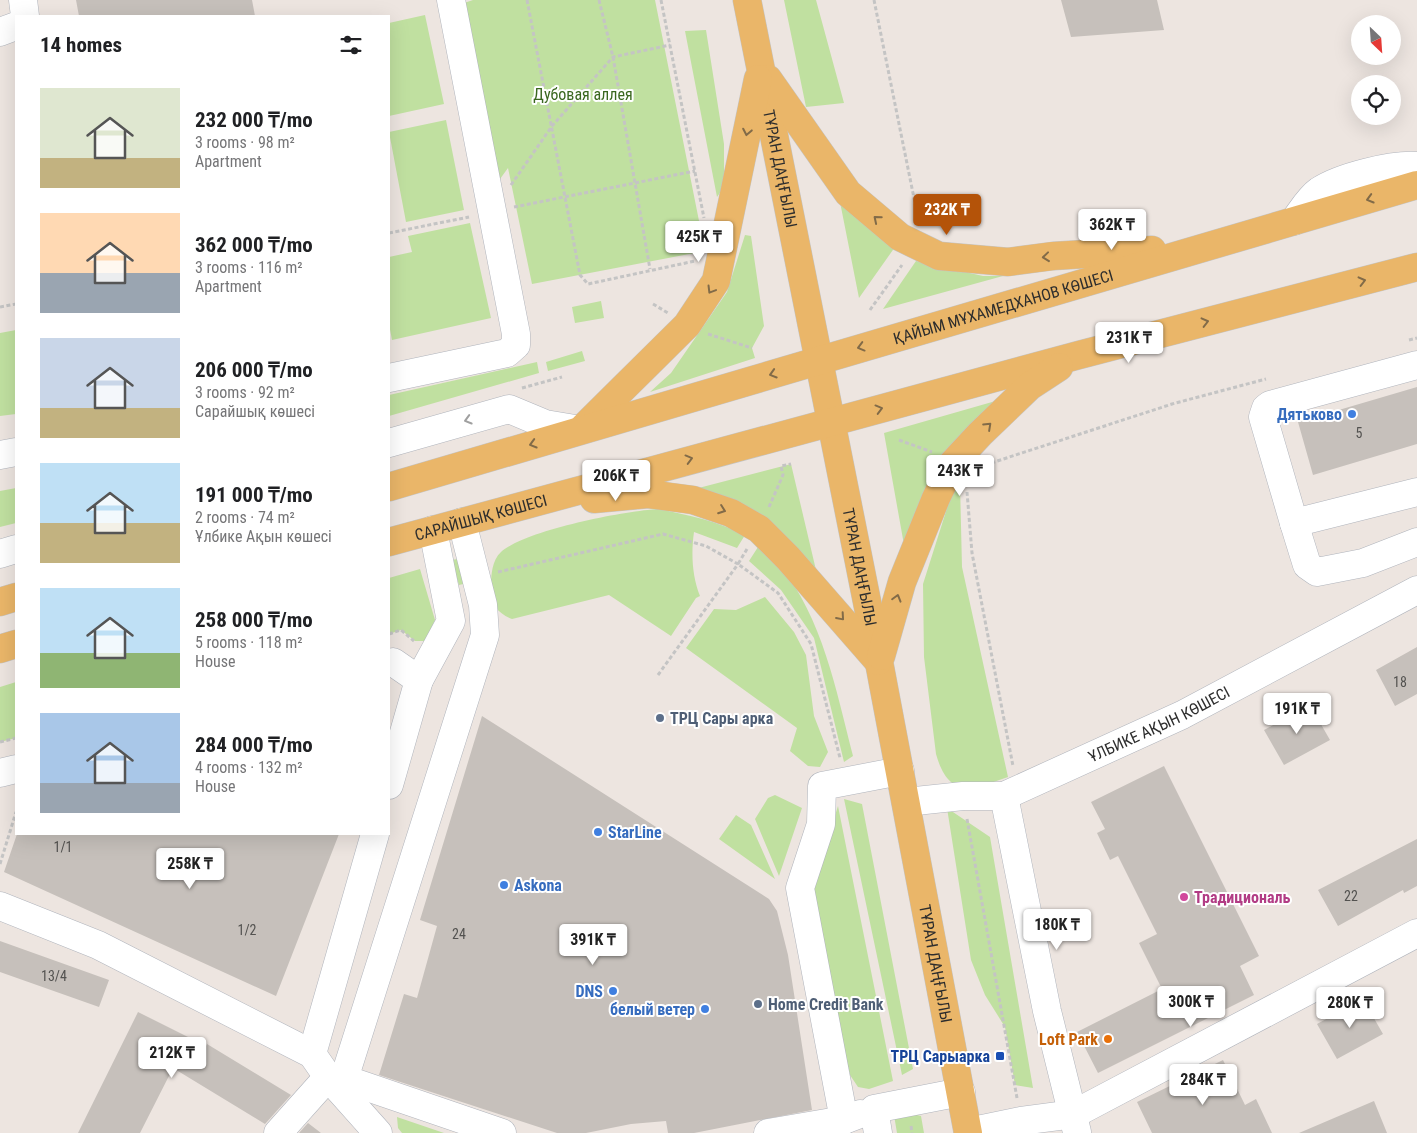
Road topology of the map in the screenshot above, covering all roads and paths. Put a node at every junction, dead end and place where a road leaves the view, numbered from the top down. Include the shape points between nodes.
1 (22, 0) edge
2 (451, 0) edge
3 (528, 0) edge
4 (599, 0) edge
5 (661, 0) edge
6 (747, 0) edge
7 (874, 0) edge
8 (24, 15) edge
9 (15, 26) edge
10 (0, 32) edge
11 (670, 45) junction
12 (613, 57) junction
13 (760, 68) junction
14 (552, 126) junction
15 (1417, 166) edge
16 (694, 172) junction
17 (634, 184) junction
18 (1417, 185) edge
19 (565, 196) junction
20 (492, 212) junction
21 (704, 219) dead end
22 (1294, 221) junction
23 (919, 222) dead end
24 (1199, 248) junction
25 (697, 260) dead end
26 (905, 261) dead end
27 (1417, 267) edge
28 (650, 269) junction
29 (15, 304) edge
30 (0, 307) edge
31 (870, 310) dead end
32 (701, 332) dead end
33 (1417, 338) edge
34 (752, 348) dead end
35 (1412, 353) edge
36 (1079, 355) junction
37 (819, 359) junction
38 (1276, 376) dead end
39 (390, 378) edge
40 (832, 421) junction
41 (581, 430) junction
42 (899, 440) dead end
43 (390, 443) edge
44 (15, 452) edge
45 (939, 454) dead end
46 (0, 455) edge
47 (790, 464) dead end
48 (979, 467) dead end
49 (390, 487) edge
50 (967, 489) dead end
51 (1417, 492) edge
52 (535, 503) junction
53 (766, 512) dead end
54 (462, 522) junction
55 (1294, 523) junction
56 (433, 530) junction
57 (390, 542) edge
58 (1417, 542) edge
59 (747, 548) dead end
60 (15, 549) edge
61 (0, 554) edge
62 (738, 564) junction
63 (495, 573) dead end
64 (1417, 590) edge
65 (15, 597) edge
66 (0, 602) edge
67 (390, 634) edge
68 (420, 641) dead end
69 (15, 644) edge
70 (0, 649) edge
71 (879, 662) junction
72 (390, 663) edge
73 (658, 675) dead end
74 (419, 680) junction
75 (15, 738) edge
76 (0, 742) edge
77 (841, 761) dead end
78 (15, 769) edge
79 (900, 771) junction
80 (0, 773) edge
81 (390, 782) edge
82 (1011, 793) junction
83 (962, 796) junction
84 (906, 802) junction
85 (15, 815) edge
86 (375, 835) edge
87 (0, 864) edge
88 (0, 906) edge
89 (1417, 933) edge
90 (312, 1054) junction
91 (328, 1077) junction
92 (961, 1092) junction
93 (844, 1120) junction
94 (876, 1121) edge
95 (1021, 1121) junction
96 (1076, 1124) edge
97 (278, 1133) edge
98 (378, 1133) edge
99 (502, 1133) edge
100 (768, 1133) edge
101 (968, 1133) edge

1 - 8 street
2 - 20 street
3 - 14 path
4 - 12 path
5 - 11 path
6 - 13 main road, ТҰРАН ДАҢҒЫЛЫ
7 - 23 path
9 - 10 street
11 - 12 path
11 - 16 path
12 - 14 path
12 - 17 path
24 -> 13 main road via 1053,256 1008,262 939,256 900,237 848,193
13 - 37 main road, ТҰРАН ДАҢҒЫЛЫ
13 -> 41 main road via 716,281 688,325
14 - 19 path
14 - 20 path
15 - 22 street via 1399,167 1334,184 1318,192
16 - 17 path
16 - 21 path
17 - 19 path
17 - 28 path
18 -> 22 main road, ҚАЙЫМ МҰХАМЕДХАНОВ КӨШЕСІ
19 - 28 path via 583,280 588,284
20 - 39 street via 516,345 507,353
22 - 24 main road, ҚАЙЫМ МҰХАМЕДХАНОВ КӨШЕСІ
24 -> 37 main road, ҚАЙЫМ МҰХАМЕДХАНОВ КӨШЕСІ
25 - 28 path
26 - 31 path
36 -> 27 main road
29 - 30 path
32 - 34 path
33 - 35 path
35 - 55 street via 1266,408 1264,422
40 -> 36 main road
71 -> 36 main road via 902,582 953,463 1030,386
37 - 40 main road, ТҰРАН ДАҢҒЫЛЫ
37 -> 41 main road
38 - 48 path via 1172,404
52 -> 40 main road, САРАЙШЫҚ КӨШЕСІ
40 - 71 main road, ТҰРАН ДАҢҒЫЛЫ
41 -> 43 street via 545,424 509,409
41 -> 49 main road
42 - 45 path
44 - 46 street
47 - 53 path via 781,466 783,475
50 - 82 path via 972,553
51 - 55 street
52 - 54 main road, САРАЙШЫҚ КӨШЕСІ
52 -> 71 main road via 648,494 693,500 731,513 759,529 788,558
54 - 56 main road, САРАЙШЫҚ КӨШЕСІ
54 - 99 street via 482,605 485,635 344,1079
55 - 58 street via 1307,565 1317,572 1364,563
56 - 57 main road, САРАЙШЫҚ КӨШЕСІ
56 - 74 street via 451,621
59 - 62 path
60 - 61 street
62 - 63 path via 706,546 663,534
62 - 73 path
62 - 77 path via 778,593 811,644
64 - 82 street, ҰЛБИКЕ АҚЫН КӨШЕСІ via 1182,715
65 - 66 main road
67 - 68 path via 401,630 415,642
69 - 70 main road
71 - 79 main road, ТҰРАН ДАҢҒЫЛЫ
72 - 74 street
74 - 81 street
75 - 76 path
78 - 80 street
79 - 84 main road, ТҰРАН ДАҢҒЫЛЫ
79 - 93 street via 822,786 821,824 800,888
82 - 83 street
82 - 96 street via 1047,1011
83 - 84 street
83 - 95 path
84 - 92 main road, ТҰРАН ДАҢҒЫЛЫ
85 - 87 path
86 - 90 street
88 - 90 street via 98,946
89 - 96 street
90 - 91 street
91 - 97 street
91 - 98 street
92 - 94 street
92 - 101 main road, ТҰРАН ДАҢҒЫЛЫ
93 - 94 street
93 - 100 street
95 - 96 street
95 - 101 street

